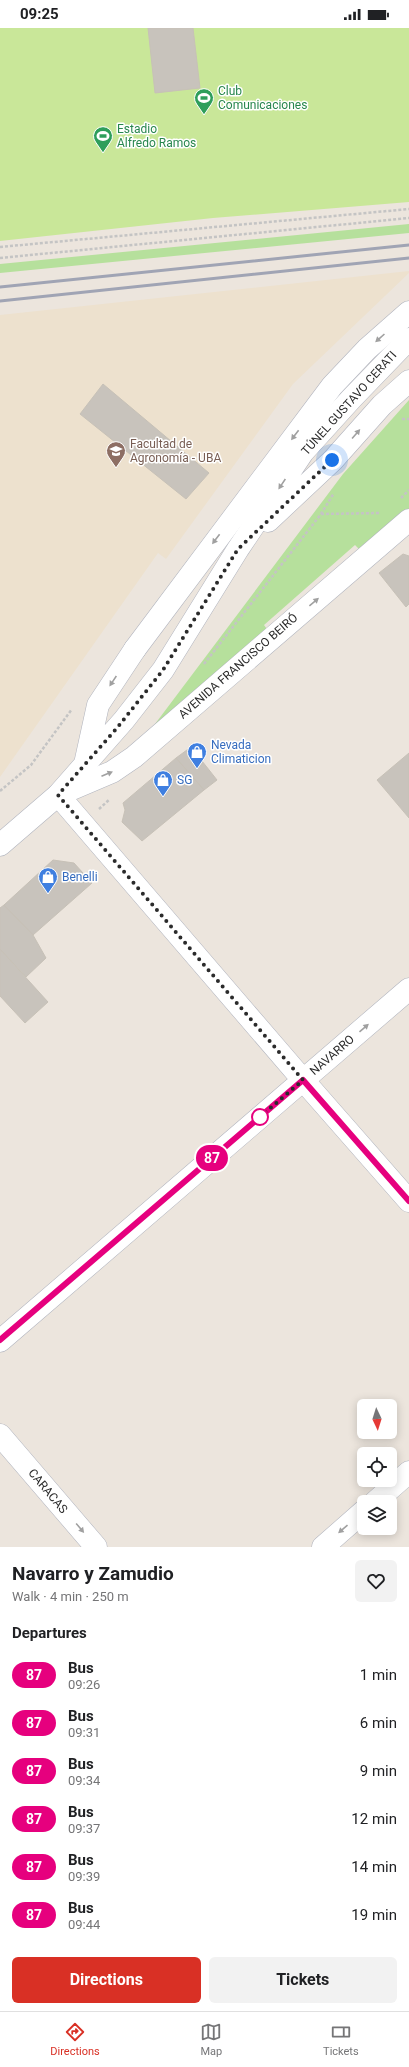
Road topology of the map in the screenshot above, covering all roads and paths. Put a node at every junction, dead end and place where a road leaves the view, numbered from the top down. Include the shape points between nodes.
1 (409, 209) edge
2 (409, 218) edge
3 (0, 247) edge
4 (0, 258) edge
5 (409, 312) edge
6 (409, 339) edge
7 (409, 381) edge
8 (409, 419) edge
9 (396, 424) dead end
10 (337, 486) dead end
11 (383, 513) dead end
12 (321, 514) junction
13 (409, 520) edge
14 (238, 549) junction
15 (202, 666) dead end
16 (85, 766) junction
17 (58, 795) junction
18 (0, 845) edge
19 (409, 989) edge
20 (303, 1080) junction
21 (409, 1201) edge
22 (0, 1340) edge
23 (0, 1435) edge
24 (409, 1472) edge
25 (382, 1495) edge
26 (357, 1517) edge
27 (96, 1547) edge
28 (323, 1547) edge

1 - 3 path
2 - 4 path
5 -> 16 street via 332,386 135,649 98,705
6 -> 14 street, TÚNEL GUSTAVO CERATI via 303,452
14 -> 7 street, TÚNEL GUSTAVO CERATI via 332,460 382,405
8 - 9 path via 402,419
10 - 12 path
11 - 12 path
12 - 15 path
17 -> 13 street, AVENIDA FRANCISCO BEIRÓ via 112,772 134,757
14 - 16 street, TÚNEL GUSTAVO CERATI via 163,670
16 - 17 street, AVENIDA FRANCISCO BEIRÓ
17 - 18 street, AVENIDA FRANCISCO BEIRÓ
17 - 20 street
20 -> 19 street, NAVARRO
20 - 21 street
20 - 22 street, NAVARRO
23 -> 27 street, CARACAS
24 - 25 street
26 -> 28 street

